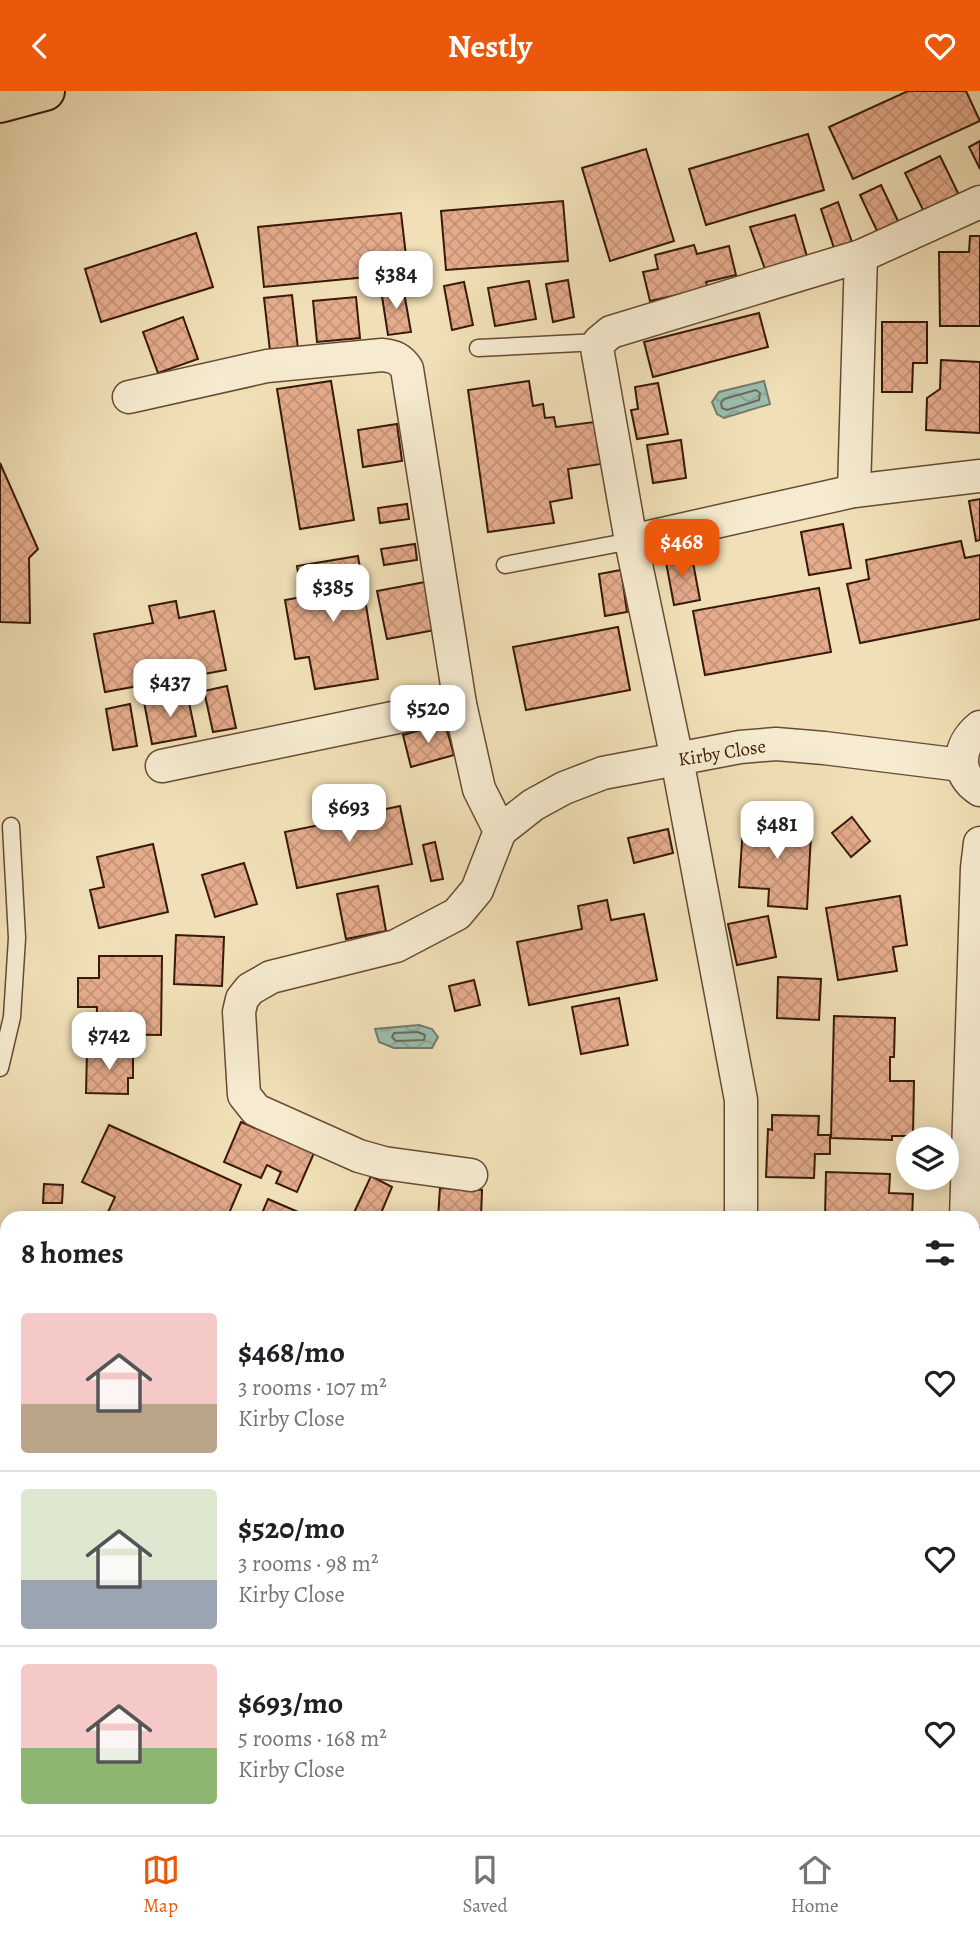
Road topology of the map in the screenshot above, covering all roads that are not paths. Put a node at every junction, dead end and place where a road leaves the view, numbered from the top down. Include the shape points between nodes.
1 (45, 91) edge
2 (0, 103) edge
3 (980, 202) edge
4 (861, 257) junction
5 (599, 342) junction
6 (478, 348) dead end
7 (128, 397) dead end
8 (980, 475) edge
9 (854, 491) junction
10 (631, 541) junction
11 (505, 565) dead end
12 (460, 703) junction
13 (980, 727) edge
14 (677, 759) junction
15 (961, 765) junction
16 (163, 766) dead end
17 (980, 790) edge
18 (10, 827) dead end
19 (500, 831) junction
20 (980, 843) edge
21 (0, 934) edge
22 (17, 938) junction
23 (0, 1068) edge
24 (471, 1175) dead end
25 (741, 1211) edge
26 (966, 1211) edge

1 - 2 highway
3 - 4 street
4 - 5 street via 611,332
4 - 9 street
5 - 6 lane
5 - 10 street
7 - 12 street via 267,366 382,355 402,361 407,369
8 - 9 street
9 - 10 street
10 - 11 lane
10 - 14 street
12 - 16 street
12 - 19 street via 479,789
13 - 15 street via 969,736
14 - 15 street, Kirby Close via 776,744
14 - 19 street, Kirby Close via 603,773 573,785 533,805
14 - 25 street via 741,1100
15 - 17 street via 967,779
18 - 22 lane
19 - 24 street via 477,890 457,914 396,946 271,977 250,989 239,1012 244,1094 256,1109 384,1164
20 - 26 street
21 - 22 lane
22 - 23 lane via 12,1017

